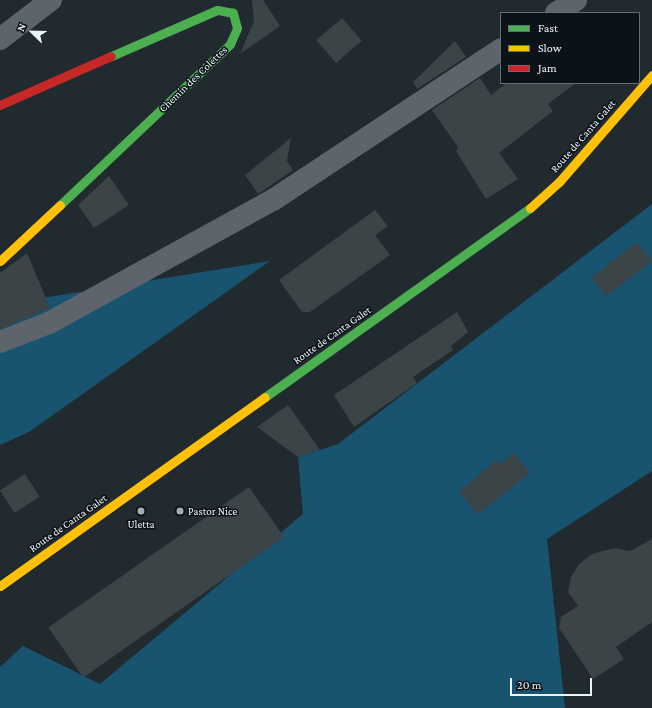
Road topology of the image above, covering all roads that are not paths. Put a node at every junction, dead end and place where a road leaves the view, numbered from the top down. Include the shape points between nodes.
1 (51, 0) edge
2 (576, 0) edge
3 (558, 12) edge
4 (0, 39) edge
5 (500, 50) edge
6 (652, 74) edge
7 (0, 105) edge
8 (0, 261) edge
9 (0, 342) edge
10 (0, 586) edge

1 - 4 street
2 - 3 street
5 - 9 street via 273,200 49,323
6 - 10 main road, Route de Canta Galet via 559,182 528,210
7 - 8 main road, Chemin des Colettes via 217,10 233,13 237,28 230,44 217,58

